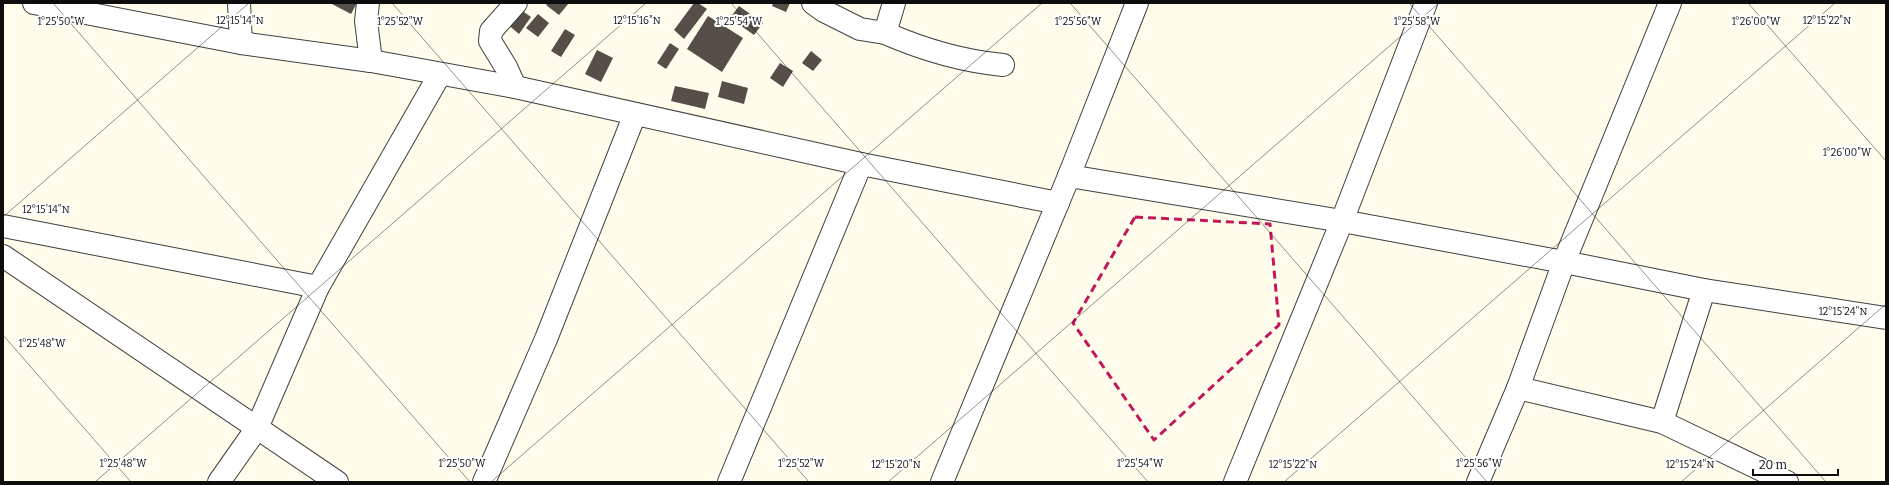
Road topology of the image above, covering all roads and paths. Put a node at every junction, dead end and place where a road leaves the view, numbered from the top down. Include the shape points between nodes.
1 (34, 3) edge
2 (239, 3) edge
3 (368, 3) edge
4 (516, 3) edge
5 (813, 3) edge
6 (894, 3) edge
7 (1426, 3) edge
8 (1670, 3) edge
9 (1133, 4) edge
10 (885, 33) junction
11 (241, 43) junction
12 (371, 62) junction
13 (1004, 65) dead end
14 (440, 74) junction
15 (515, 87) junction
16 (635, 114) junction
17 (861, 164) junction
18 (1069, 176) junction
19 (1058, 203) junction
20 (1342, 221) junction
21 (3, 226) edge
22 (3, 256) edge
23 (1564, 262) junction
24 (318, 287) junction
25 (1704, 290) junction
26 (1886, 318) edge
27 (1518, 388) junction
28 (1662, 422) junction
29 (257, 428) junction
30 (219, 482) edge
31 (337, 482) edge
32 (484, 482) edge
33 (728, 482) edge
34 (942, 482) edge
35 (1235, 482) edge
36 (1478, 482) edge
37 (1787, 482) edge

1 - 11 street
2 - 11 street
3 - 12 street via 366,21
4 - 15 street via 491,31 490,42
5 - 10 street via 860,29
6 - 10 street
7 - 20 street
8 - 23 street
9 - 18 street
10 - 13 street via 912,45 948,56 972,62
11 - 12 street
12 - 14 street
14 - 15 street
14 - 24 street
15 - 16 street
16 - 17 street
16 - 32 street via 546,339
17 - 19 street
17 - 33 street
18 - 19 street
18 - 20 street
19 - 34 street
20 - 23 street
20 - 35 street
21 - 24 street
22 - 29 street
23 - 25 street
23 - 27 street
24 - 29 street
25 - 26 street
25 - 28 street
27 - 28 street
27 - 36 street
28 - 37 street
29 - 30 street
29 - 31 street

